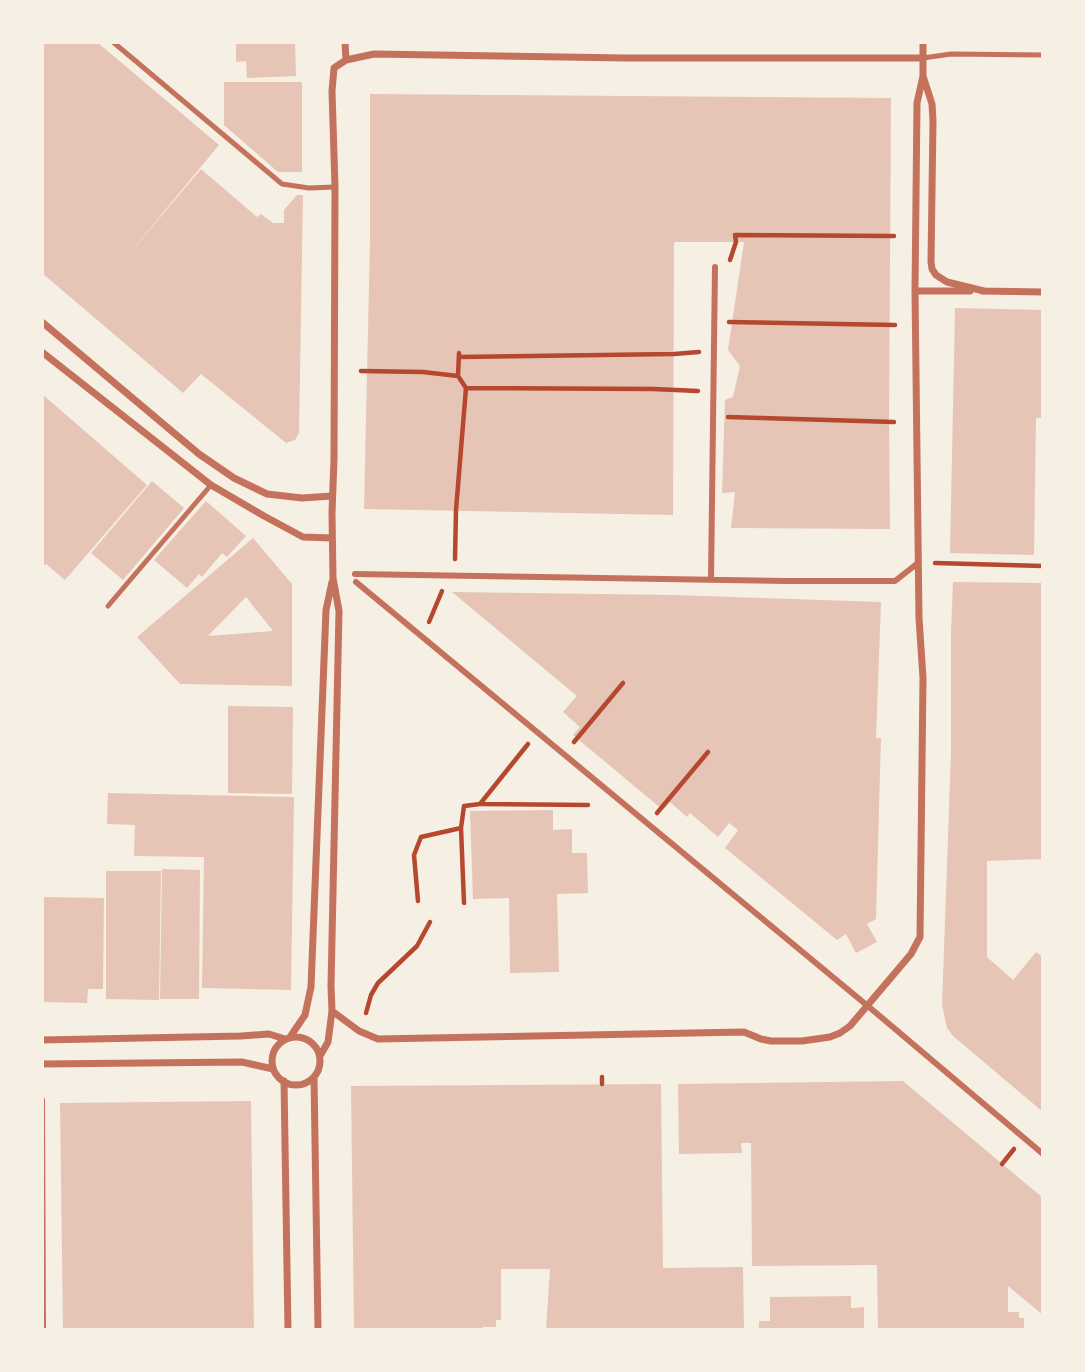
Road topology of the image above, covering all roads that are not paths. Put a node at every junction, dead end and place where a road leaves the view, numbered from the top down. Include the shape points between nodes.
1 (113, 42) edge
2 (345, 42) edge
3 (923, 42) edge
4 (1043, 55) edge
5 (923, 58) junction
6 (346, 61) junction
7 (923, 76) junction
8 (335, 187) junction
9 (715, 267) dead end
10 (915, 291) junction
11 (985, 291) junction
12 (1043, 292) edge
13 (42, 323) edge
14 (42, 352) edge
15 (211, 485) junction
16 (332, 496) junction
17 (332, 538) junction
18 (918, 563) junction
19 (355, 574) dead end
20 (332, 578) junction
21 (711, 579) junction
22 (356, 582) dead end
23 (108, 606) dead end
24 (867, 1006) junction
25 (332, 1011) junction
26 (288, 1038) junction
27 (42, 1040) edge
28 (320, 1056) junction
29 (42, 1064) edge
30 (273, 1069) junction
31 (314, 1077) junction
32 (284, 1082) junction
33 (42, 1100) edge
34 (1043, 1154) edge
35 (43, 1330) edge
36 (288, 1330) edge
37 (318, 1330) edge

1 - 8 lane via 282,184
2 - 6 street
3 - 5 street
4 - 5 lane
5 - 6 street via 374,54
5 - 7 street
6 - 8 street via 334,68
7 - 10 street via 917,103
7 - 11 street via 933,121 932,269 947,282
8 - 16 street
9 - 21 street
10 - 11 street
10 - 18 street
11 - 12 street
13 - 16 street via 234,478 267,494
14 - 15 street
15 - 17 street via 303,537
15 - 23 lane
16 - 17 street
17 - 20 street
18 - 21 street via 895,581
18 - 24 street via 923,678 920,937
19 - 21 street
20 - 25 street via 339,611
20 - 26 street via 326,610 311,987 305,1015
22 - 24 street
24 - 25 street via 840,1033 792,1041 766,1040 744,1032 377,1039
24 - 34 street
25 - 28 street via 328,1042
26 - 27 street via 269,1034
26 - 28 street via 309,1040
26 - 30 street via 273,1054
28 - 31 street
29 - 30 street via 242,1062
30 - 32 street
31 - 32 street via 297,1085
31 - 37 street
32 - 36 street
33 - 35 street

